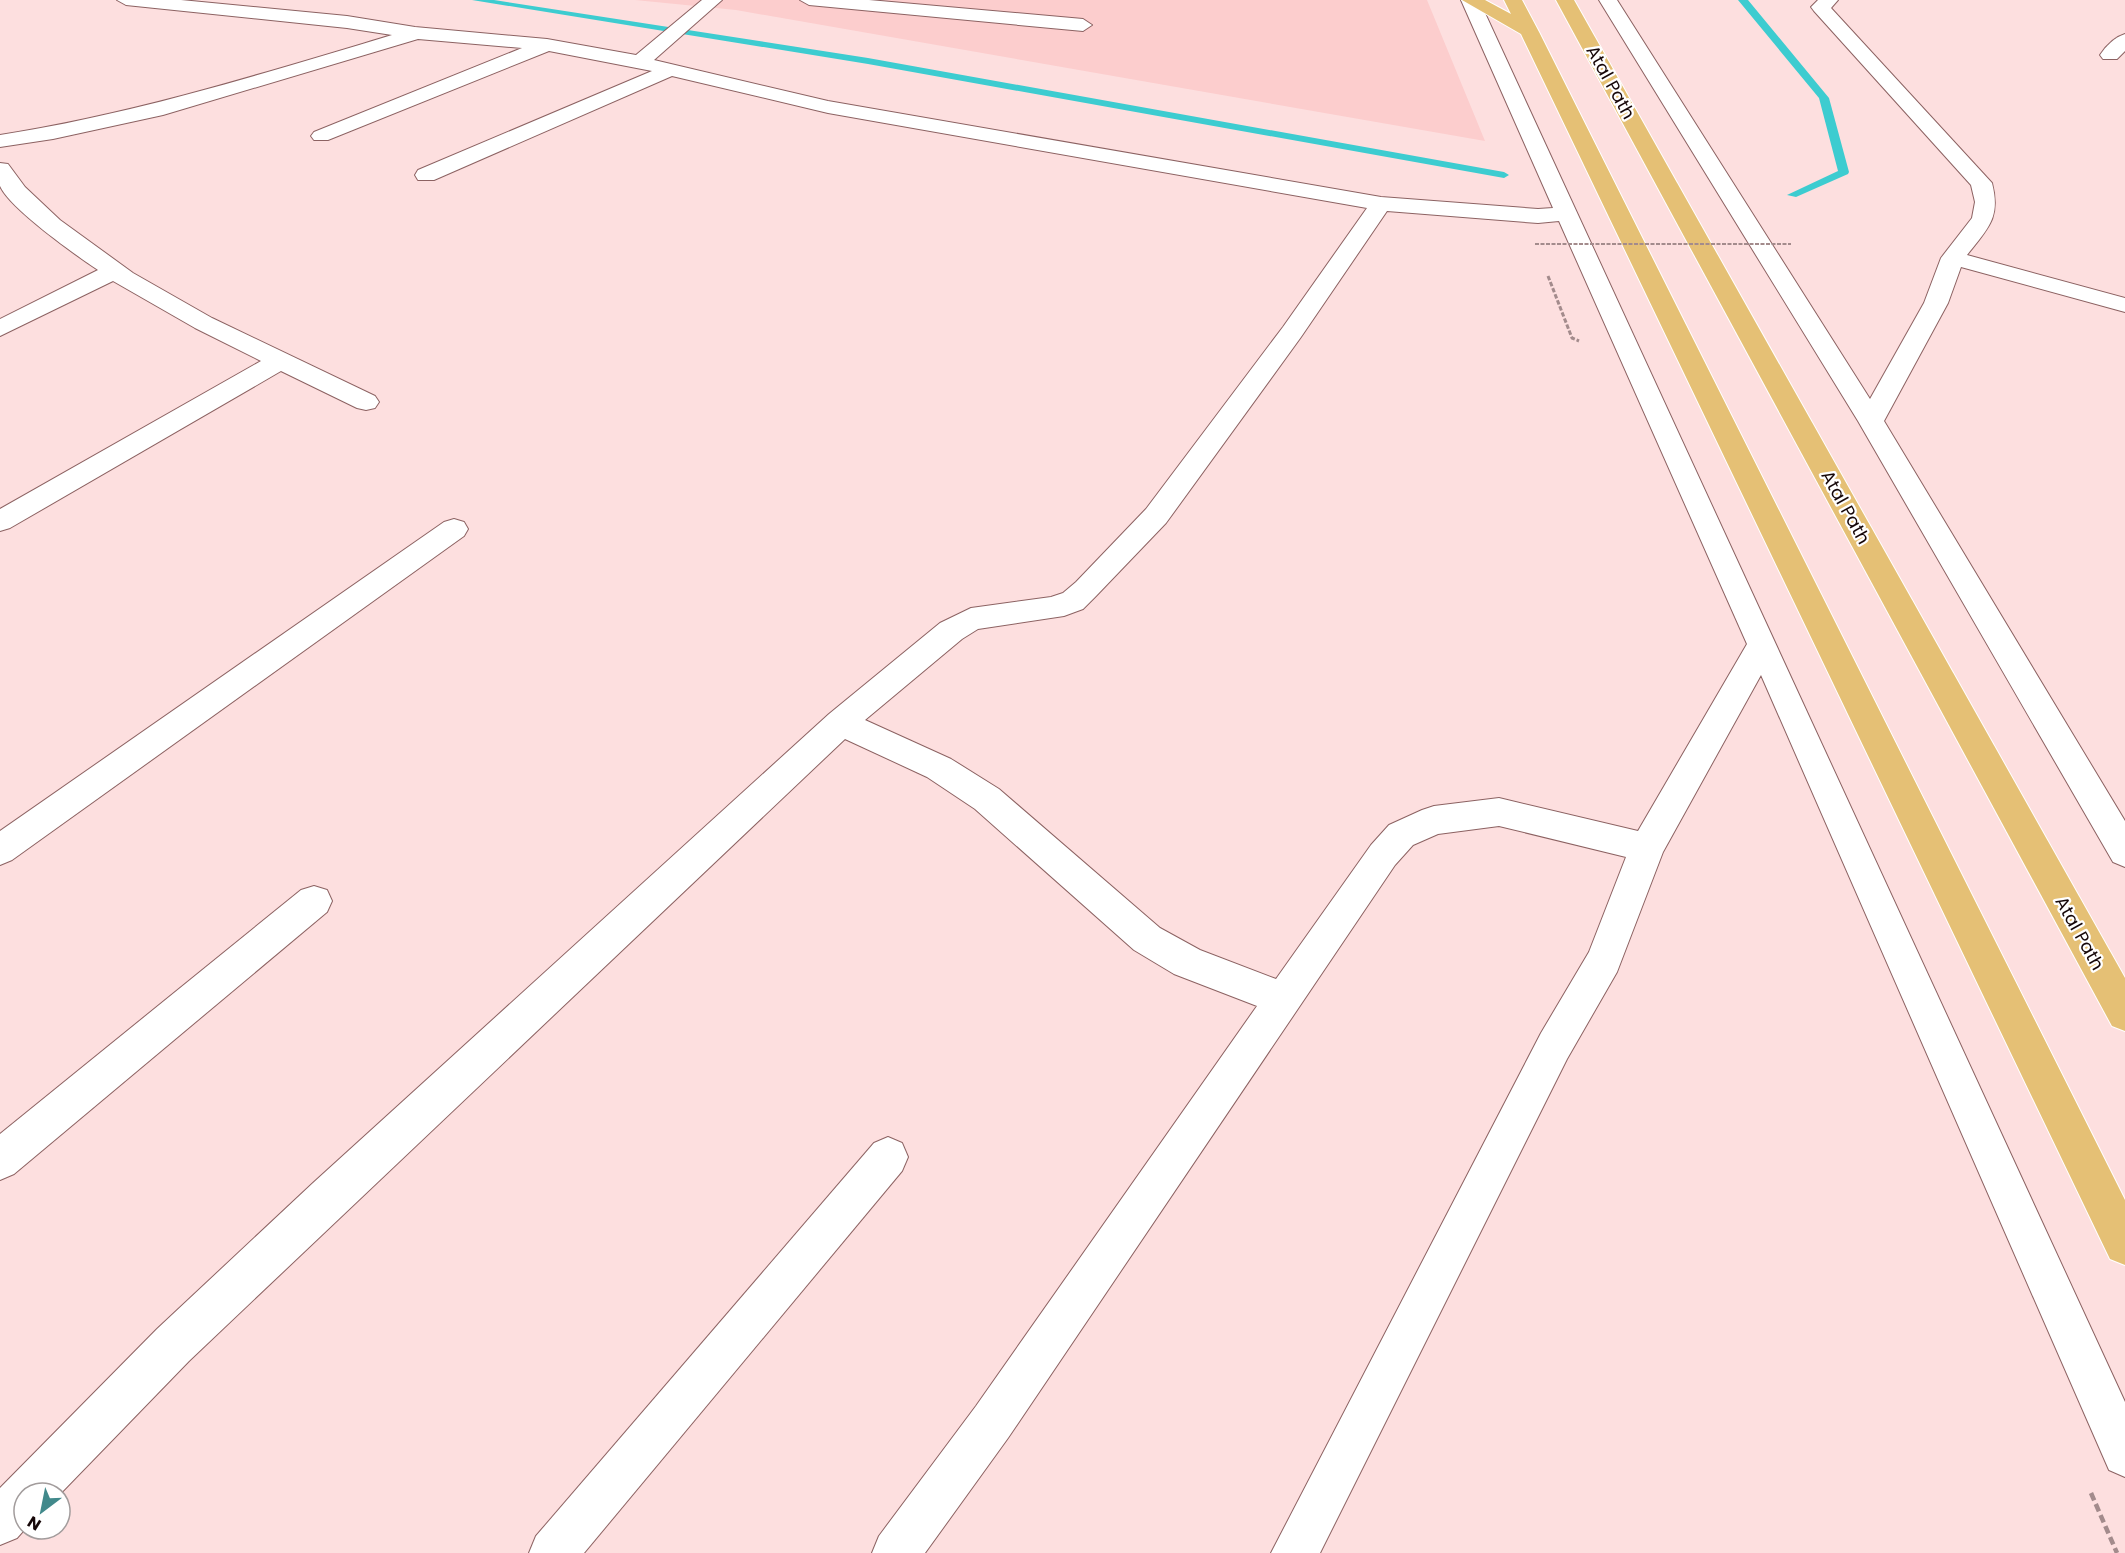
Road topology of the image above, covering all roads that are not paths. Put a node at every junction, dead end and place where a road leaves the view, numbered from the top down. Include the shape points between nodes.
1 (126, 0) edge
2 (713, 0) edge
3 (809, 0) edge
4 (1471, 0) edge
5 (1513, 0) edge
6 (1565, 0) edge
7 (1608, 0) edge
8 (1829, 0) edge
9 (1083, 25) dead end
10 (1530, 32) junction
11 (416, 33) junction
12 (2125, 40) edge
13 (547, 45) junction
14 (2110, 55) dead end
15 (647, 56) junction
16 (670, 70) junction
17 (321, 136) dead end
18 (0, 141) edge
19 (0, 169) edge
20 (426, 175) dead end
21 (1381, 204) junction
22 (1565, 214) junction
23 (1953, 258) junction
24 (115, 271) junction
25 (2125, 305) edge
26 (0, 329) edge
27 (280, 360) junction
28 (366, 402) dead end
29 (1871, 421) junction
30 (0, 521) edge
31 (454, 529) dead end
32 (1762, 645) junction
33 (840, 723) junction
34 (1647, 848) junction
35 (0, 850) edge
36 (2125, 852) edge
37 (314, 901) dead end
38 (1285, 1000) junction
39 (2125, 1014) edge
40 (888, 1157) dead end
41 (0, 1160) edge
42 (2125, 1244) edge
43 (2125, 1454) edge
44 (40, 1481) edge
45 (12, 1509) edge
46 (0, 1521) edge
47 (553, 1553) edge
48 (896, 1553) edge
49 (1295, 1553) edge

1 - 11 street via 347,22
2 - 15 street
3 - 9 street
4 - 10 main road
4 - 22 street
5 - 10 main road
6 - 39 main road, Atal Path
7 - 29 street
8 - 23 street via 1821,7 1981,183 1986,202 1983,219
10 - 42 main road
11 - 13 street
11 - 18 street via 180,106
12 - 14 street
13 - 15 street
13 - 17 street
15 - 16 street
16 - 20 street
16 - 21 street via 818,105
19 - 24 street via 14,192
21 - 22 street via 1538,216
21 - 33 street via 1156,516 1086,590 1073,601 1053,608 971,619 951,631
22 - 32 street
23 - 25 street
23 - 29 street via 1936,303
24 - 26 street
24 - 27 street via 188,314
27 - 28 street
27 - 30 street
29 - 36 street
31 - 35 street
32 - 34 street
32 - 43 street
33 - 38 street via 939,768 987,799 1147,939 1187,962
33 - 44 street via 319,1206
34 - 38 street via 1498,812 1434,820 1401,835 1383,855
34 - 49 street via 1604,960 1554,1046
37 - 41 street
38 - 48 street via 999,1413
40 - 47 street
45 - 46 street

